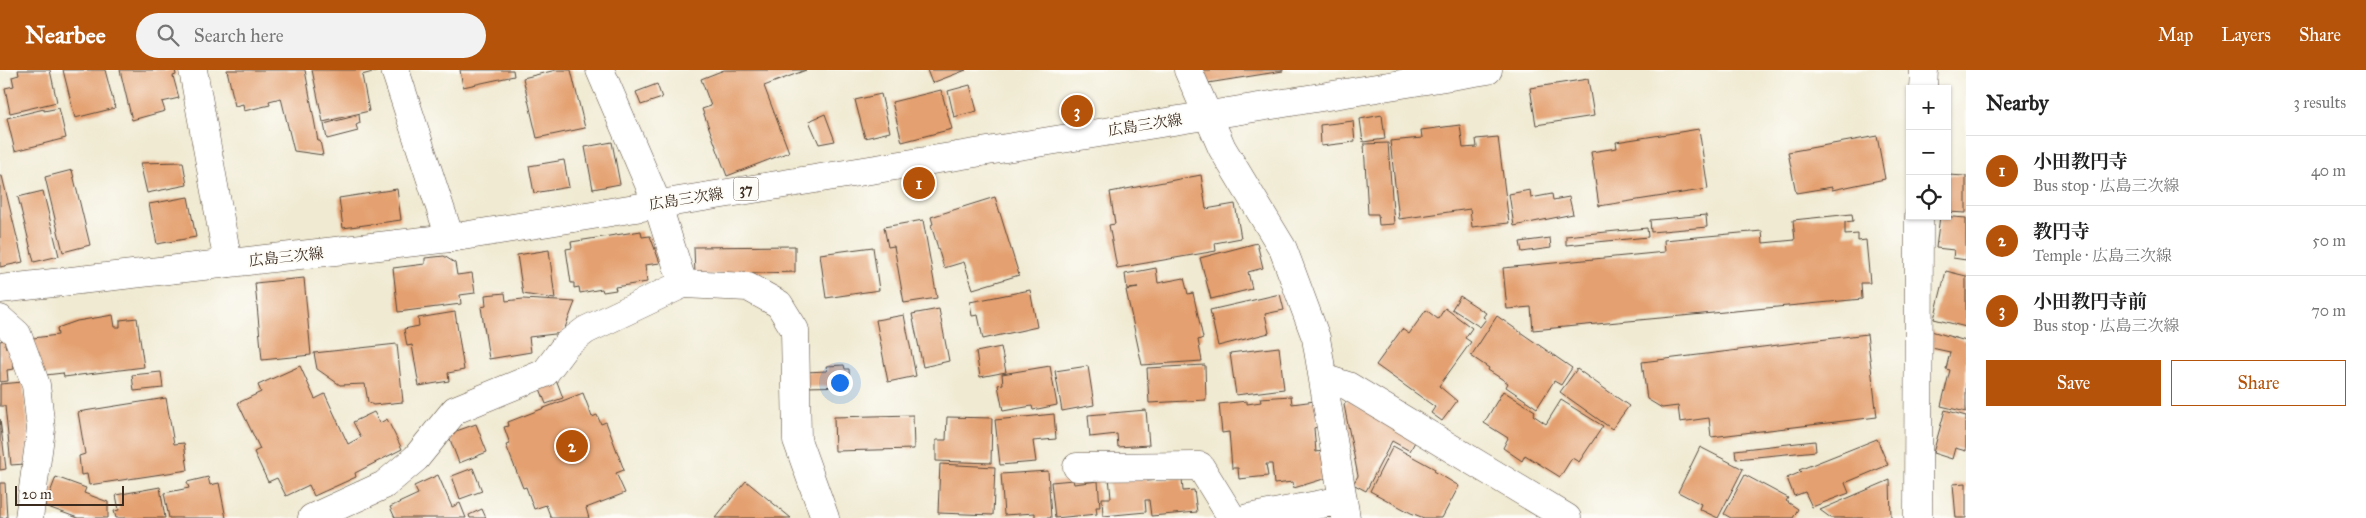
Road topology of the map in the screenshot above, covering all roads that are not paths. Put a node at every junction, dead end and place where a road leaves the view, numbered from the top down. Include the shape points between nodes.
1 (193, 70) edge
2 (395, 70) edge
3 (600, 70) edge
4 (1188, 70) edge
5 (1488, 70) edge
6 (1924, 70) edge
7 (1923, 85) edge
8 (1207, 116) junction
9 (657, 204) junction
10 (1919, 220) edge
11 (450, 238) junction
12 (228, 263) junction
13 (682, 284) junction
14 (0, 289) edge
15 (0, 319) edge
16 (1323, 378) junction
17 (1077, 467) dead end
18 (1345, 509) edge
19 (29, 518) edge
20 (312, 518) edge
21 (825, 518) edge
22 (1232, 518) edge
23 (1248, 518) edge
24 (1567, 518) edge
25 (1918, 518) edge

1 - 12 street
2 - 11 street
3 - 9 street
4 - 8 street
5 - 8 street, 広島三次線 / 37
6 - 7 street
8 - 9 street, 広島三次線 / 37
8 - 16 street via 1222,148 1283,249 1316,338
9 - 11 street, 広島三次線 / 37
9 - 13 street
10 - 25 street
11 - 12 street, 広島三次線 / 37
12 - 14 street, 広島三次線 / 37
13 - 20 street via 586,330 566,346 544,373 456,410 416,458 384,485
13 - 21 street via 748,286 779,304 795,330 797,440
15 - 19 street via 17,334 36,385 41,429
16 - 18 street
16 - 24 street via 1348,386
17 - 22 street via 1200,466
18 - 23 street

